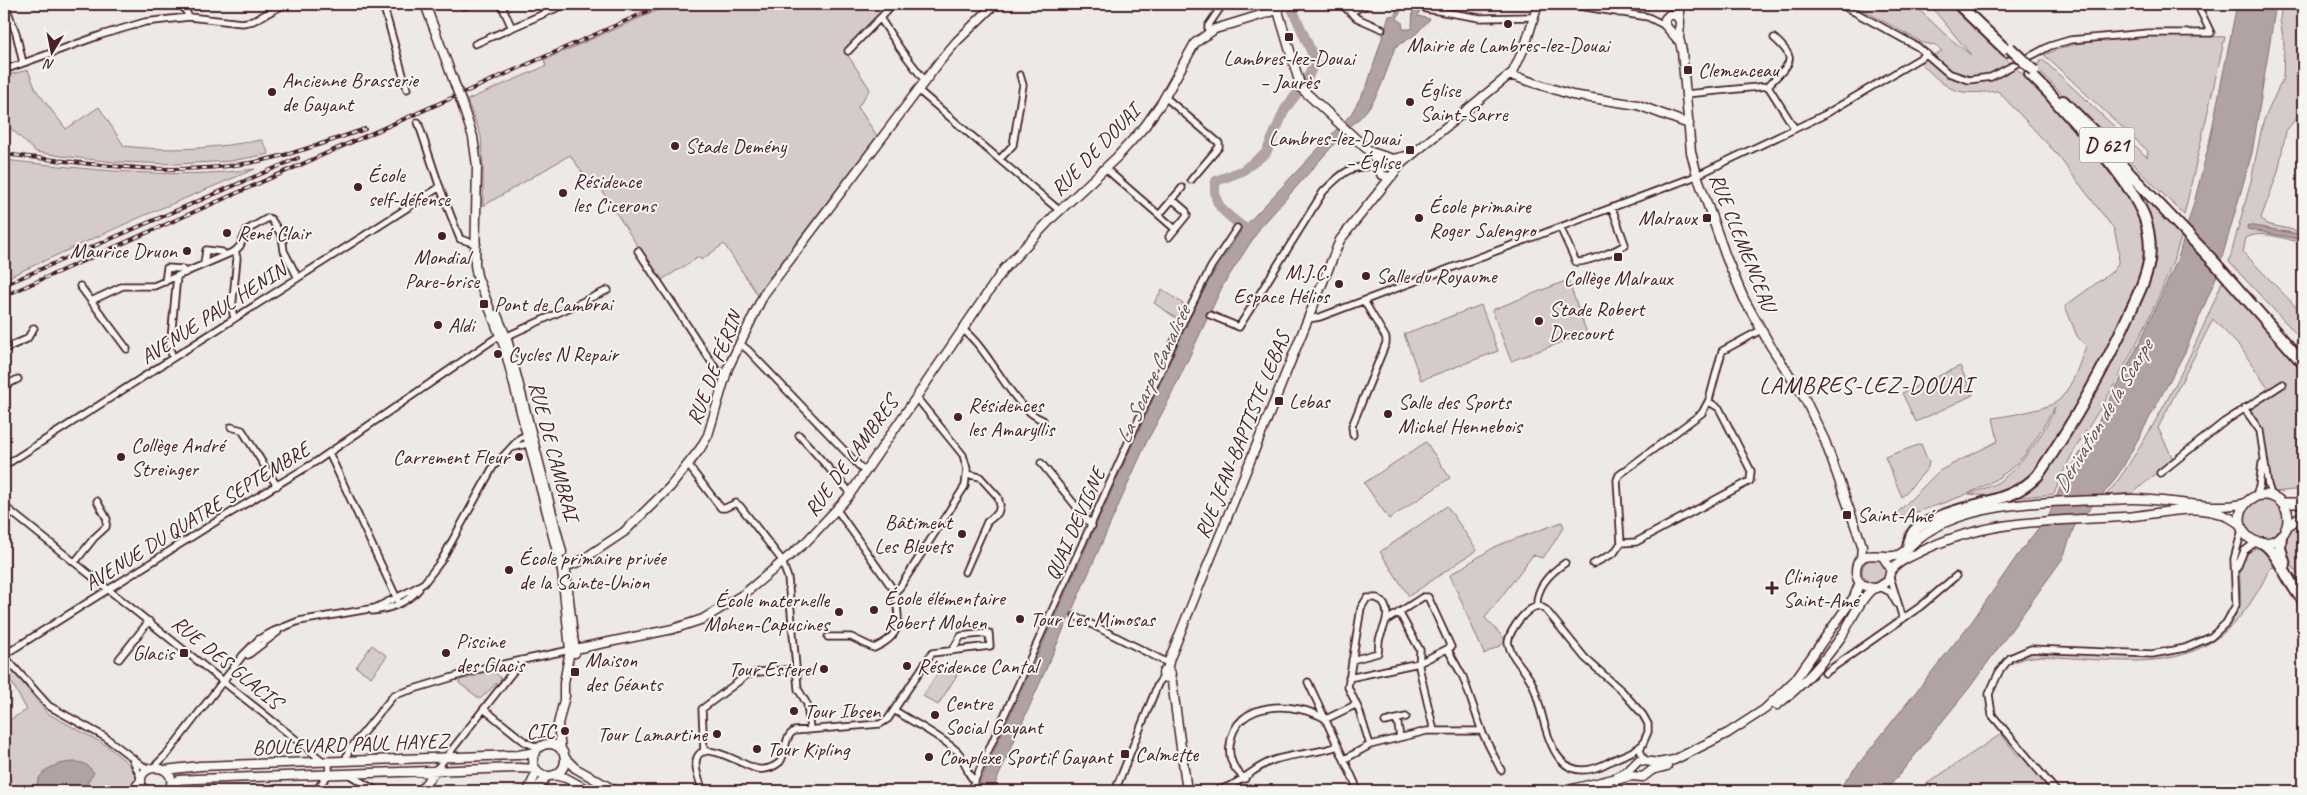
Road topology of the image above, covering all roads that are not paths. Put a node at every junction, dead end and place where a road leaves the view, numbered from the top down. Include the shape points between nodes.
1 (5, 4) edge
2 (182, 4) edge
3 (285, 4) edge
4 (382, 4) edge
5 (425, 4) edge
6 (429, 4) edge
7 (471, 4) edge
8 (501, 4) edge
9 (566, 4) edge
10 (894, 4) edge
11 (995, 4) edge
12 (1223, 4) edge
13 (1341, 4) edge
14 (1367, 4) edge
15 (1538, 4) edge
16 (1566, 4) edge
17 (1620, 4) edge
18 (1678, 4) edge
19 (1840, 4) edge
20 (1958, 4) edge
21 (1964, 4) edge
22 (2197, 4) edge
23 (464, 6) dead end
24 (1276, 7) edge
25 (1426, 9) dead end
26 (1351, 12) junction
27 (1619, 13) junction
28 (1668, 15) junction
29 (189, 17) junction
30 (1535, 17) junction
31 (880, 18) junction
32 (1648, 18) junction
33 (1679, 22) junction
34 (1667, 27) junction
35 (512, 28) junction
36 (1382, 29) dead end
37 (1208, 32) junction
38 (1774, 38) dead end
39 (1680, 42) junction
40 (474, 44) dead end
41 (2008, 49) junction
42 (848, 51) dead end
43 (1927, 54) junction
44 (23, 63) junction
45 (4, 70) edge
46 (2032, 72) junction
47 (1020, 75) dead end
48 (1510, 75) junction
49 (452, 76) junction
50 (925, 81) junction
51 (1768, 86) junction
52 (407, 88) dead end
53 (918, 90) junction
54 (2049, 93) junction
55 (1686, 94) junction
56 (1165, 96) junction
57 (1687, 111) junction
58 (1674, 121) junction
59 (418, 122) dead end
60 (1689, 125) junction
61 (1795, 129) junction
62 (1691, 148) junction
63 (1369, 151) junction
64 (1414, 153) junction
65 (1000, 159) junction
66 (1389, 159) junction
67 (1106, 168) junction
68 (1379, 169) junction
69 (1394, 172) junction
70 (1697, 176) junction
71 (1191, 180) dead end
72 (440, 187) junction
73 (1182, 188) dead end
74 (1377, 194) junction
75 (1172, 199) junction
76 (1612, 208) junction
77 (1060, 211) junction
78 (1159, 215) junction
79 (2179, 220) junction
80 (1560, 227) junction
81 (1237, 228) dead end
82 (1175, 229) junction
83 (1169, 237) dead end
84 (476, 242) junction
85 (235, 251) junction
86 (638, 251) dead end
87 (225, 255) junction
88 (204, 264) junction
89 (1004, 268) joint
90 (185, 273) junction
91 (2228, 273) junction
92 (177, 276) junction
93 (298, 278) junction
94 (165, 282) junction
95 (80, 286) dead end
96 (608, 290) dead end
97 (91, 301) junction
98 (1364, 301) junction
99 (1210, 315) dead end
100 (234, 318) junction
101 (1308, 319) junction
102 (34, 328) dead end
103 (962, 329) junction
104 (1761, 330) junction
105 (2284, 334) junction
106 (503, 336) junction
107 (739, 343) junction
108 (4, 349) edge
109 (127, 349) dead end
110 (2303, 353) edge
111 (2303, 357) edge
112 (173, 358) junction
113 (2303, 363) edge
114 (725, 378) junction
115 (18, 379) dead end
116 (2283, 384) dead end
117 (4, 386) edge
118 (916, 397) junction
119 (1709, 402) junction
120 (2244, 408) junction
121 (1043, 420) dead end
122 (231, 427) dead end
123 (799, 435) dead end
124 (1353, 436) dead end
125 (530, 439) junction
126 (329, 453) junction
127 (2263, 459) junction
128 (1041, 463) dead end
129 (688, 465) junction
130 (4, 466) edge
131 (865, 472) junction
132 (2160, 473) dead end
133 (967, 474) junction
134 (278, 486) junction
135 (850, 493) junction
136 (2255, 497) junction
137 (2272, 497) junction
138 (97, 501) dead end
139 (2282, 503) junction
140 (2303, 503) edge
141 (2246, 504) junction
142 (4, 506) edge
143 (837, 510) junction
144 (2303, 515) edge
145 (1854, 524) junction
146 (1092, 526) junction
147 (2287, 526) junction
148 (2241, 527) junction
149 (2281, 536) junction
150 (1621, 542) junction
151 (2259, 542) junction
152 (1908, 548) junction
153 (1879, 555) junction
154 (1861, 559) junction
155 (782, 561) junction
156 (75, 562) junction
157 (1565, 563) dead end
158 (1593, 564) dead end
159 (563, 567) junction
160 (965, 572) dead end
161 (1890, 574) junction
162 (2235, 575) junction
163 (1956, 576) dead end
164 (1860, 582) junction
165 (1877, 588) junction
166 (109, 589) junction
167 (895, 592) junction
168 (2303, 593) edge
169 (2303, 600) edge
170 (398, 601) junction
171 (1537, 606) junction
172 (1398, 612) junction
173 (1075, 616) dead end
174 (1903, 619) junction
175 (1388, 620) junction
176 (149, 621) junction
177 (828, 637) dead end
178 (953, 649) junction
179 (572, 650) junction
180 (1448, 650) junction
181 (4, 656) edge
182 (119, 659) dead end
183 (522, 660) junction
184 (1352, 660) junction
185 (1419, 663) junction
186 (796, 669) junction
187 (1167, 672) junction
188 (1824, 673) dead end
189 (1349, 678) junction
190 (225, 681) junction
191 (1308, 682) dead end
192 (1355, 705) junction
193 (484, 709) junction
194 (894, 710) junction
195 (1406, 717) dead end
196 (1326, 719) junction
197 (1397, 719) junction
198 (1385, 722) dead end
199 (558, 724) junction
200 (810, 729) junction
201 (1434, 731) junction
202 (1482, 731) junction
203 (1400, 737) junction
204 (1643, 744) junction
205 (1370, 745) junction
206 (1338, 746) junction
207 (540, 748) junction
208 (122, 750) junction
209 (561, 750) junction
210 (704, 752) junction
211 (168, 753) junction
212 (1624, 756) junction
213 (446, 758) junction
214 (565, 758) junction
215 (1345, 759) junction
216 (1645, 760) junction
217 (346, 761) junction
218 (326, 762) junction
219 (1633, 765) junction
220 (151, 768) junction
221 (164, 770) junction
222 (436, 770) junction
223 (537, 770) junction
224 (1501, 770) dead end
225 (1649, 772) junction
226 (329, 774) junction
227 (348, 774) junction
228 (551, 776) junction
229 (1638, 777) junction
230 (1244, 779) junction
231 (141, 780) junction
232 (975, 781) junction
233 (1598, 783) junction
234 (171, 789) edge
235 (132, 791) edge
236 (143, 791) edge
237 (315, 791) edge
238 (377, 791) edge
239 (420, 791) edge
240 (528, 791) edge
241 (536, 791) edge
242 (590, 791) edge
243 (616, 791) edge
244 (703, 791) edge
245 (860, 791) edge
246 (877, 791) edge
247 (970, 791) edge
248 (1115, 791) edge
249 (1187, 791) edge
250 (1212, 791) edge
251 (1357, 791) edge
252 (1564, 791) edge
253 (2056, 791) edge

1 - 44 street
2 - 29 street
3 - 29 street via 253,21 242,23
4 - 52 street
5 - 49 main road
6 - 49 main road
7 - 23 street
8 - 35 street
9 - 35 street
10 - 31 street
11 - 50 main road, RUE DE FÉRIN via 957,41
12 - 37 street via 1208,26
13 - 26 street
14 - 26 street
15 - 30 main road
16 - 27 street
17 - 27 street
18 - 28 main road
18 - 33 main road, RUE CLEMENCEAU
19 - 43 street
20 - 41 highway, D 621
21 - 41 highway, D 621
22 - 43 street via 2211,33 2148,33 2070,40 2050,46 1985,79 1953,76
24 - 37 main road, RUE DE DOUAI
24 - 63 main road via 1299,84 1306,95
25 - 30 street via 1484,18
26 - 36 street
27 - 32 street
28 - 32 street
28 - 33 main road via 1675,14
28 - 34 main road via 1664,21
29 - 44 street via 130,25
30 - 48 main road via 1518,64
31 - 42 street
31 - 50 street
32 - 34 street
33 - 34 main road via 1675,29
33 - 39 main road, RUE CLEMENCEAU
34 - 39 main road
35 - 40 street
37 - 56 main road, RUE DE DOUAI via 1191,49
38 - 51 street via 1787,50 1790,58
39 - 55 main road, RUE CLEMENCEAU
41 - 46 highway, D 621
43 - 61 street
44 - 45 street
46 - 54 highway, D 621
46 - 79 highway, D 621
47 - 65 street via 1023,85 1013,143
48 - 58 main road via 1568,94 1633,104
48 - 64 main road, RUE JEAN-BAPTISTE LEBAS
49 - 84 main road, RUE DE CAMBRAI, bridge via 473,137 477,161
50 - 53 main road, RUE DE FÉRIN
51 - 55 street
51 - 61 street
53 - 65 street
53 - 107 main road, RUE DE FÉRIN via 764,294
54 - 79 highway, D 621
54 - 152 highway via 2116,171 2137,202 2149,237 2146,272 2101,370 2038,475 2014,492 1926,523 1914,531
55 - 57 main road, RUE CLEMENCEAU
56 - 67 main road, RUE DE DOUAI via 1145,126
56 - 71 street via 1219,143
57 - 58 main road
57 - 60 main road, RUE CLEMENCEAU
58 - 60 main road
58 - 62 main road via 1686,134
59 - 72 street
60 - 62 main road, RUE CLEMENCEAU
61 - 70 street
62 - 70 main road, RUE CLEMENCEAU
63 - 66 main road
63 - 68 main road
64 - 66 main road
64 - 69 main road, RUE JEAN-BAPTISTE LEBAS
65 - 77 street
66 - 68 main road via 1380,162
66 - 69 main road via 1396,163
67 - 77 main road, RUE DE DOUAI
67 - 78 street
68 - 69 main road
68 - 74 main road, RUE JEAN-BAPTISTE LEBAS
68 - 99 street via 1354,167 1340,175 1323,192 1239,327
69 - 74 main road, RUE JEAN-BAPTISTE LEBAS
70 - 76 street
70 - 104 main road, RUE CLEMENCEAU via 1733,274
72 - 84 street via 460,239
72 - 93 street, AVENUE PAUL HENIN
73 - 75 street
74 - 101 main road, RUE JEAN-BAPTISTE LEBAS via 1340,240
75 - 78 street
75 - 82 street via 1187,212
76 - 80 street
76 - 80 street via 1625,244 1622,247 1576,262
77 - 89 main road, RUE DE DOUAI
78 - 82 street
79 - 91 highway, D 621
80 - 98 street
81 - 146 street, QUAI DEVIGNE via 1210,270 1182,324
82 - 83 street
84 - 106 main road, RUE DE CAMBRAI via 477,276
85 - 87 street
85 - 93 street via 247,230 270,218 281,234 284,251
85 - 100 street
86 - 114 street
87 - 88 street
87 - 88 street via 206,250
88 - 90 street
89 - 103 main road, RUE DE LAMBRES
90 - 92 street
90 - 94 street via 182,269 167,268
91 - 105 highway, D 621
91 - 113 highway, D 621
92 - 94 street
92 - 112 street via 170,349
93 - 100 street, AVENUE PAUL HENIN
94 - 97 street via 151,287 123,286
95 - 97 street
96 - 106 street, AVENUE DU QUATRE SEPTEMBRE
97 - 109 street
98 - 101 street
98 - 124 street via 1386,340 1352,426
100 - 112 street, AVENUE PAUL HENIN
101 - 187 main road, RUE JEAN-BAPTISTE LEBAS
102 - 108 street via 27,339
103 - 118 main road, RUE DE LAMBRES
103 - 121 street via 975,341 1029,413
104 - 119 street via 1723,350
104 - 145 main road, RUE CLEMENCEAU via 1812,411 1835,464
105 - 110 highway
105 - 111 highway, D 621
106 - 125 main road, RUE DE CAMBRAI
106 - 126 street, AVENUE DU QUATRE SEPTEMBRE
107 - 114 main road, RUE DE FÉRIN
107 - 131 street
112 - 130 street, AVENUE PAUL HENIN
114 - 129 main road, RUE DE FÉRIN via 706,438
115 - 117 street
116 - 120 street
118 - 131 main road, RUE DE LAMBRES
118 - 133 street via 963,455
119 - 150 street via 1695,420 1618,475
119 - 150 street via 1720,410 1751,471 1750,480 1636,542
120 - 127 street via 2258,428
120 - 132 street
122 - 134 street via 242,430
123 - 135 street
125 - 159 main road, RUE DE CAMBRAI
125 - 170 street via 521,437 490,470 441,561 424,582
126 - 134 street, AVENUE DU QUATRE SEPTEMBRE
126 - 170 street
127 - 136 street
127 - 137 street
128 - 146 street
129 - 155 street via 721,508 736,503 740,506
129 - 159 main road, RUE DE FÉRIN via 666,492 624,532 579,562
131 - 135 main road, RUE DE LAMBRES
133 - 160 street via 980,477 998,497 1000,505 998,513 987,522
133 - 167 street via 963,491
134 - 166 street, AVENUE DU QUATRE SEPTEMBRE
135 - 143 main road, RUE DE LAMBRES
136 - 137 main road
136 - 141 main road
137 - 139 main road
138 - 156 street via 107,519 106,527
139 - 140 main road
139 - 147 main road via 2287,514
141 - 148 main road via 2240,514
141 - 152 main road via 2226,507 2152,499 2115,499 1990,509 1960,517 1931,530
142 - 156 street, RUE DES GLACIS
143 - 155 main road, RUE DE LAMBRES
143 - 167 street
144 - 147 main road
145 - 153 main road, RUE CLEMENCEAU via 1868,547
145 - 154 main road, RUE CLEMENCEAU via 1862,546
146 - 232 street, QUAI DEVIGNE
147 - 149 main road
148 - 151 main road via 2248,537
148 - 161 main road via 2217,513 2186,509 2132,517 1997,526 1963,533 1910,557
148 - 162 street via 2234,559
149 - 151 main road via 2272,542
149 - 168 highway via 2284,563
150 - 158 street via 1614,553
151 - 162 street via 2244,551
151 - 169 highway via 2272,551
152 - 153 main road via 1896,556
153 - 154 main road
153 - 161 main road via 1890,565
154 - 164 main road via 1856,571
155 - 179 main road, RUE DE LAMBRES via 734,601 698,621
155 - 186 street via 788,578
156 - 166 street, RUE DES GLACIS
157 - 171 street via 1542,585
159 - 179 main road, RUE DE CAMBRAI
161 - 165 main road
161 - 174 street
162 - 253 street via 2237,595 2233,612 2221,629 2180,650 2152,654 2054,648 2027,650 2010,658 2001,668 1988,698 1992,715
163 - 174 street
164 - 165 main road
164 - 216 main road via 1854,597 1818,649 1776,700 1738,728 1678,758 1661,763
165 - 174 street via 1892,594
165 - 225 main road via 1866,595 1832,649 1787,698 1735,734 1682,761
166 - 176 street, RUE DES GLACIS
166 - 181 street, AVENUE DU QUATRE SEPTEMBRE
167 - 177 street via 897,631 876,648 851,637
170 - 190 street via 304,620 274,630 252,645
171 - 204 street via 1548,612 1585,658 1643,715 1648,730
171 - 212 street via 1513,630 1508,642 1514,658 1532,683 1551,748 1565,765 1580,770 1598,768
172 - 175 street
172 - 180 street via 1424,596 1429,598 1450,644
172 - 185 street via 1420,650
173 - 187 street
174 - 188 street
175 - 184 street via 1380,638 1378,654
175 - 184 street via 1385,606 1379,599 1370,597 1364,601
176 - 182 street
176 - 190 street, RUE DES GLACIS
178 - 178 street via 990,646 989,634 961,636
178 - 194 street via 930,654
179 - 183 street
179 - 199 main road, RUE DE CAMBRAI
180 - 185 street
180 - 202 street via 1464,681
181 - 208 street via 49,706
183 - 193 street
183 - 217 street via 394,695 349,750
184 - 189 street
185 - 189 street
185 - 201 street
186 - 200 street via 798,691 807,704
186 - 210 street via 747,676 704,708 701,712
187 - 248 street, RUE JEAN-BAPTISTE LEBAS via 1158,684
187 - 249 main road via 1172,682
189 - 192 street via 1348,687
190 - 211 street
190 - 218 street, RUE DES GLACIS
191 - 196 street
192 - 196 street
192 - 205 street
193 - 207 street via 525,742
193 - 213 street
194 - 200 street via 880,724
194 - 232 street via 956,751 970,778
195 - 197 street
196 - 206 street
196 - 230 street via 1309,710 1287,706 1264,709 1246,717 1232,734 1229,754 1234,768
197 - 198 street
197 - 203 street
199 - 207 main road, RUE DE CAMBRAI via 551,738
199 - 209 main road, RUE DE CAMBRAI
200 - 210 street via 789,734 780,762 766,768 753,768 713,750
201 - 202 street
201 - 203 street
202 - 224 street
203 - 205 street
204 - 212 street
204 - 216 street via 1640,754
205 - 215 street
206 - 215 street
206 - 230 street via 1273,761
207 - 209 main road via 552,745
207 - 213 main road, BOULEVARD PAUL HAYEZ via 524,755
207 - 223 main road via 533,759
208 - 220 street via 143,766
208 - 231 street via 136,764
209 - 214 main road
210 - 244 street via 696,764
211 - 220 street
211 - 221 street
212 - 219 street via 1631,758
213 - 217 main road, BOULEVARD PAUL HAYEZ
213 - 222 street
214 - 228 main road via 563,768
214 - 243 main road via 575,768
215 - 251 street
216 - 219 main road via 1637,760
216 - 225 main road via 1650,766
217 - 218 main road, BOULEVARD PAUL HAYEZ
218 - 221 main road, BOULEVARD PAUL HAYEZ
218 - 226 street
219 - 229 main road
219 - 233 main road via 1616,777
220 - 221 main road, BOULEVARD PAUL HAYEZ
220 - 231 main road
221 - 234 main road via 169,776
222 - 223 main road, BOULEVARD PAUL HAYEZ
222 - 227 main road, BOULEVARD PAUL HAYEZ
222 - 239 main road
223 - 228 main road
223 - 240 main road
225 - 229 main road via 1645,777
226 - 227 main road, BOULEVARD PAUL HAYEZ
226 - 234 main road, BOULEVARD PAUL HAYEZ via 190,779 176,781
226 - 237 street
227 - 238 street
228 - 241 main road
228 - 242 main road via 569,779
229 - 233 main road
230 - 250 street via 1233,786
231 - 235 main road
231 - 236 main road
232 - 247 street, QUAI DEVIGNE
233 - 252 main road
245 - 246 street

